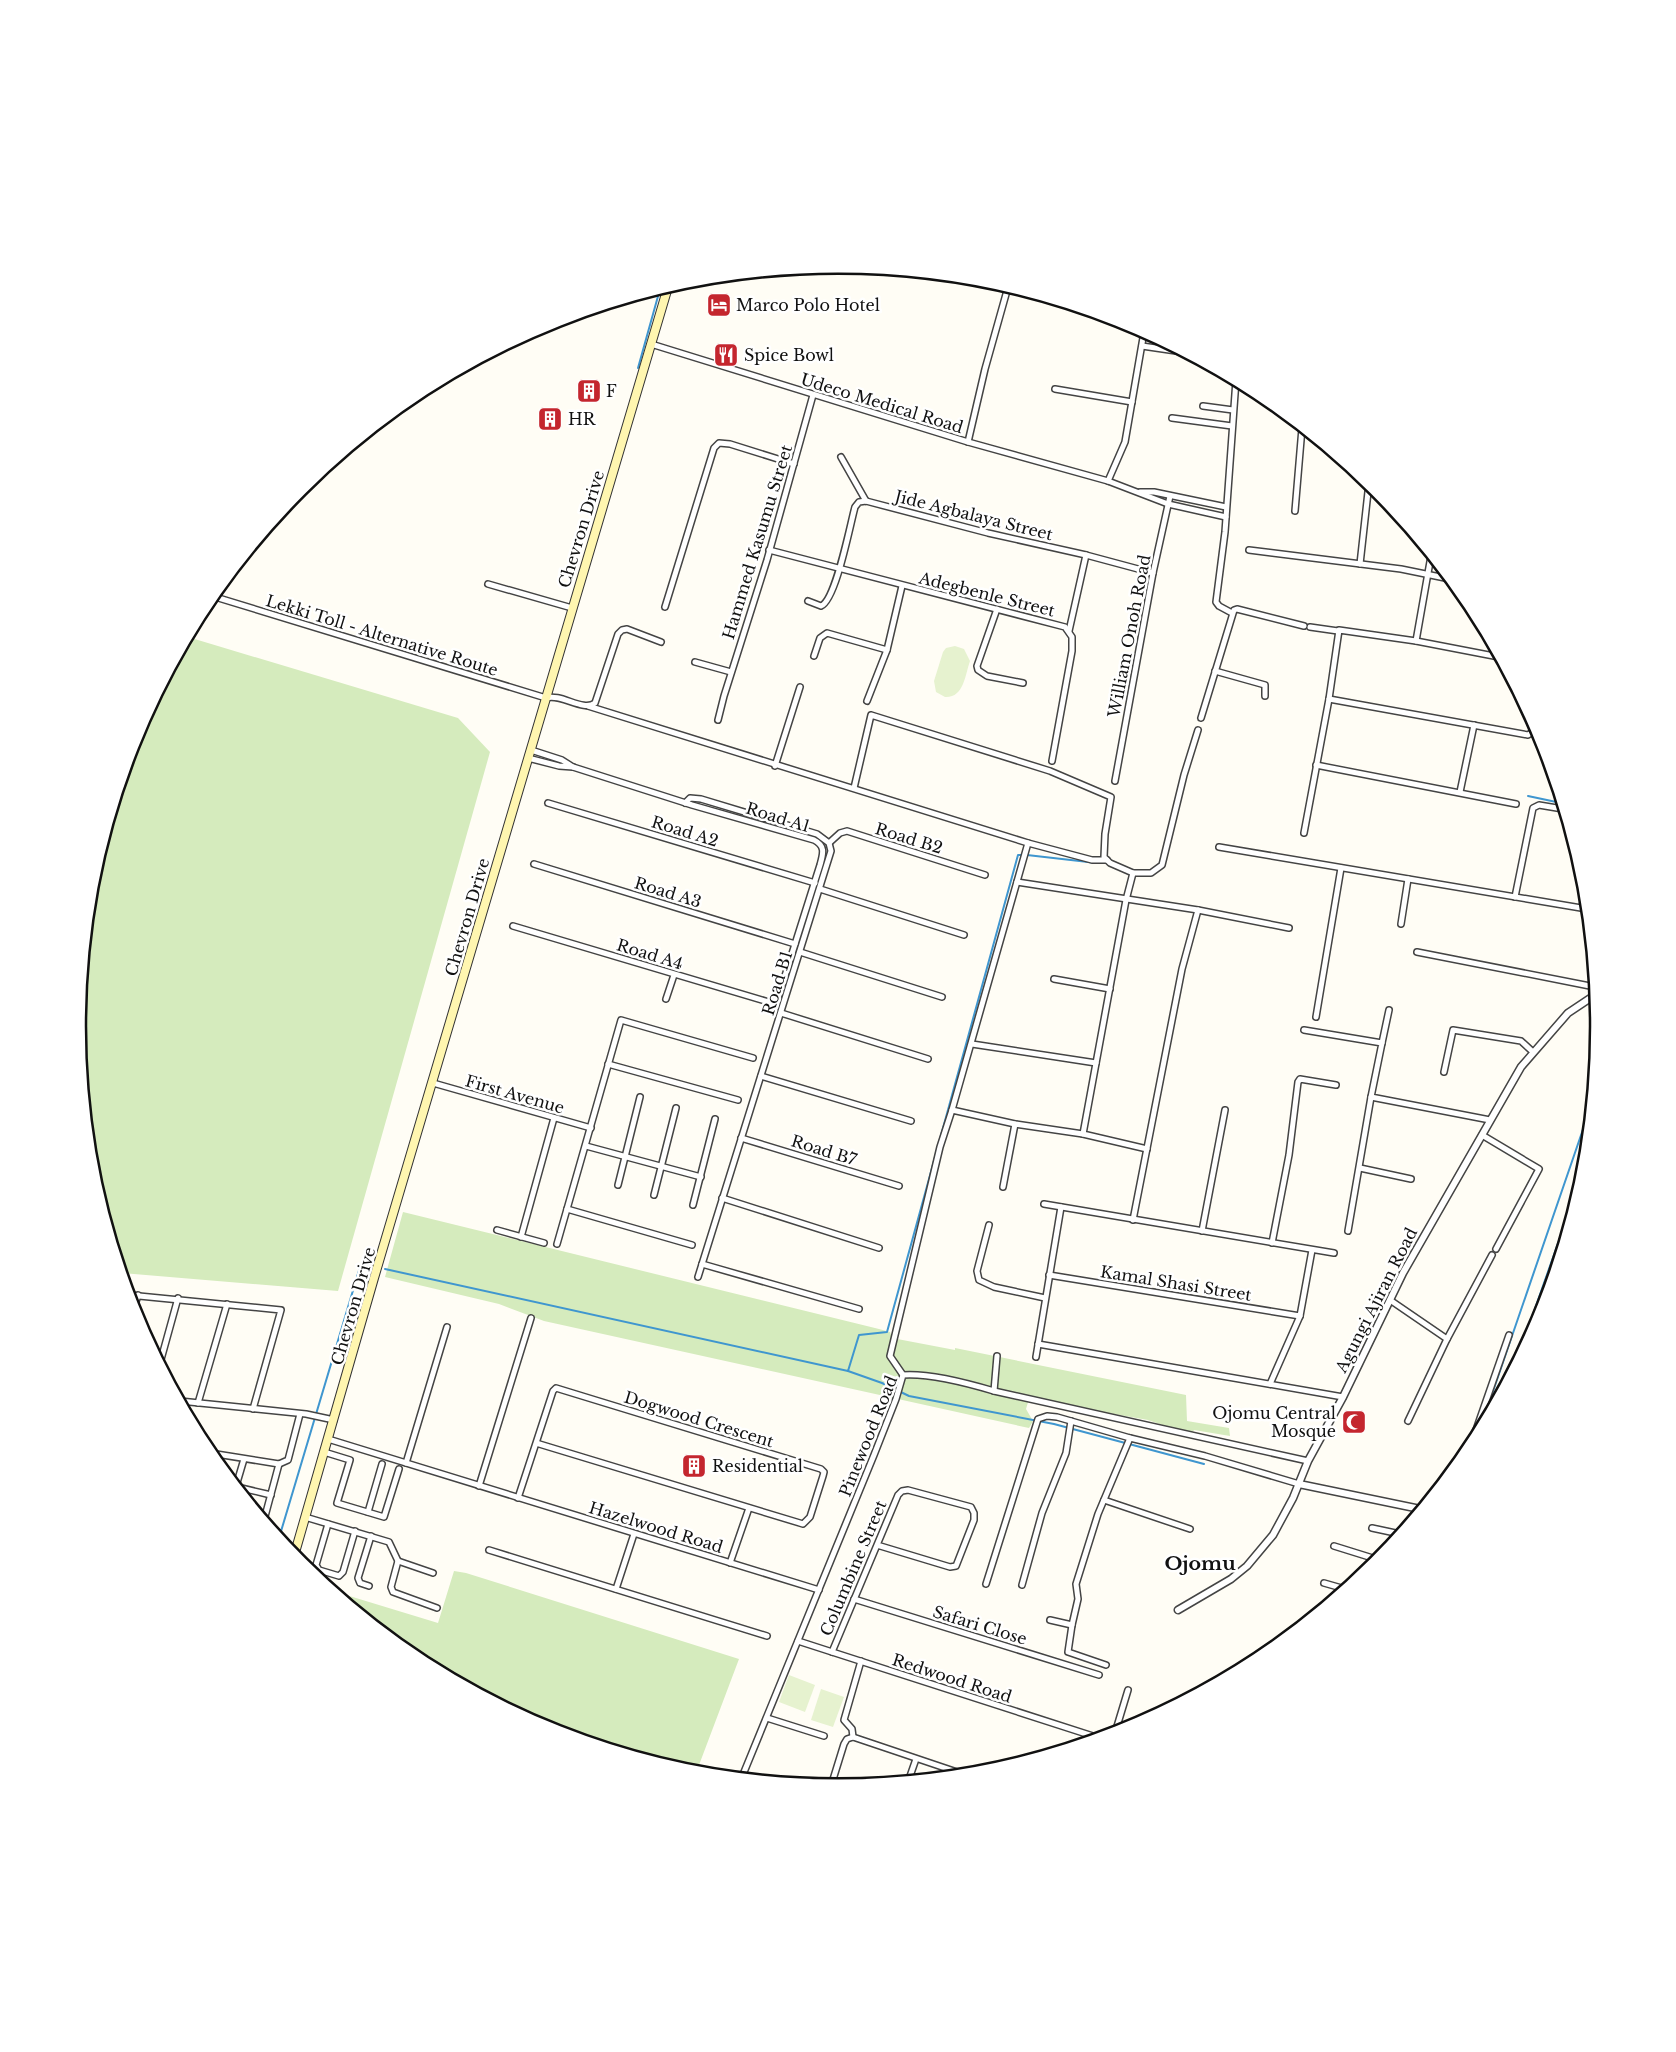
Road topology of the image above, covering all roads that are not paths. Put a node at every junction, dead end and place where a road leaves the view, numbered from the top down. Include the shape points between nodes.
1 (1006, 294) edge
2 (665, 295) edge
3 (1143, 339) edge
4 (651, 344) junction
5 (1142, 346) junction
6 (1164, 349) edge
7 (1235, 388) edge
8 (1055, 389) dead end
9 (814, 395) junction
10 (1132, 402) junction
11 (1203, 406) dead end
12 (1233, 410) junction
13 (1172, 418) dead end
14 (1232, 426) junction
15 (1301, 434) edge
16 (968, 442) junction
17 (841, 457) dead end
18 (794, 464) junction
19 (1108, 481) junction
20 (1140, 492) junction
21 (1368, 492) edge
22 (1170, 496) junction
23 (866, 501) junction
24 (1168, 504) junction
25 (1226, 506) junction
26 (1295, 511) dead end
27 (1226, 517) junction
28 (769, 550) junction
29 (1249, 550) dead end
30 (1086, 555) junction
31 (1430, 563) edge
32 (1360, 564) junction
33 (839, 570) junction
34 (1153, 573) junction
35 (1429, 575) junction
36 (1441, 577) edge
37 (488, 584) dead end
38 (902, 586) junction
39 (220, 598) edge
40 (808, 601) dead end
41 (665, 607) dead end
42 (572, 608) junction
43 (997, 609) junction
44 (1232, 612) junction
45 (1069, 631) junction
46 (1338, 631) junction
47 (1416, 641) junction
48 (661, 642) dead end
49 (887, 650) junction
50 (814, 656) dead end
51 (1492, 656) edge
52 (695, 662) dead end
53 (1215, 671) junction
54 (731, 672) junction
55 (1023, 683) dead end
56 (800, 687) dead end
57 (1265, 696) dead end
58 (546, 698) junction
59 (1329, 698) junction
60 (867, 701) dead end
61 (588, 706) junction
62 (1201, 718) dead end
63 (718, 720) dead end
64 (1474, 725) junction
65 (1198, 730) dead end
66 (1531, 733) edge
67 (530, 754) junction
68 (1052, 761) dead end
69 (1316, 765) junction
70 (775, 766) junction
71 (1115, 780) dead end
72 (854, 788) junction
73 (1460, 792) junction
74 (548, 803) dead end
75 (685, 803) junction
76 (1516, 804) dead end
77 (1557, 808) edge
78 (1304, 833) dead end
79 (828, 843) junction
80 (1028, 843) junction
81 (1219, 847) dead end
82 (1107, 860) junction
83 (534, 864) dead end
84 (1341, 868) junction
85 (1133, 873) junction
86 (985, 875) dead end
87 (1408, 879) junction
88 (1017, 882) junction
89 (814, 883) junction
90 (820, 889) junction
91 (1515, 897) junction
92 (1126, 900) junction
93 (1580, 907) edge
94 (1198, 910) junction
95 (1401, 924) dead end
96 (513, 926) dead end
97 (1289, 928) dead end
98 (964, 935) dead end
99 (795, 944) junction
100 (800, 952) junction
101 (1417, 952) dead end
102 (674, 974) junction
103 (1054, 979) dead end
104 (1588, 985) edge
105 (1110, 989) junction
106 (942, 997) dead end
107 (778, 998) joint
108 (666, 999) dead end
109 (1589, 1000) edge
110 (1389, 1010) dead end
111 (781, 1013) junction
112 (1316, 1017) dead end
113 (1304, 1030) dead end
114 (1382, 1043) junction
115 (972, 1044) junction
116 (1533, 1052) junction
117 (753, 1058) dead end
118 (928, 1059) dead end
119 (608, 1064) junction
120 (1096, 1064) junction
121 (1444, 1072) dead end
122 (761, 1076) junction
123 (433, 1083) junction
124 (1336, 1085) dead end
125 (640, 1097) dead end
126 (1371, 1097) junction
127 (738, 1100) dead end
128 (676, 1108) dead end
129 (952, 1110) junction
130 (1225, 1110) dead end
131 (554, 1118) junction
132 (715, 1119) dead end
133 (1490, 1120) junction
134 (911, 1121) dead end
135 (1015, 1124) junction
136 (591, 1128) junction
137 (1083, 1134) junction
138 (1482, 1135) junction
139 (742, 1138) junction
140 (586, 1146) junction
141 (1147, 1150) junction
142 (626, 1156) junction
143 (662, 1166) junction
144 (1360, 1168) junction
145 (701, 1177) junction
146 (1411, 1179) dead end
147 (618, 1184) dead end
148 (899, 1186) dead end
149 (1003, 1187) dead end
150 (654, 1196) dead end
151 (722, 1198) junction
152 (1044, 1204) dead end
153 (693, 1205) dead end
154 (1060, 1208) junction
155 (567, 1209) junction
156 (1133, 1220) junction
157 (989, 1225) dead end
158 (497, 1230) dead end
159 (1202, 1231) junction
160 (1348, 1231) dead end
161 (521, 1236) junction
162 (544, 1243) dead end
163 (1272, 1243) junction
164 (557, 1244) dead end
165 (692, 1245) dead end
166 (878, 1248) dead end
167 (1496, 1249) dead end
168 (1312, 1250) junction
169 (1334, 1254) dead end
170 (1492, 1255) dead end
171 (702, 1264) junction
172 (1049, 1275) junction
173 (698, 1277) dead end
174 (138, 1295) joint
175 (137, 1298) edge
176 (178, 1298) junction
177 (1045, 1298) junction
178 (1390, 1300) junction
179 (227, 1304) junction
180 (859, 1309) dead end
181 (1300, 1316) junction
182 (531, 1318) dead end
183 (447, 1327) dead end
184 (1509, 1335) dead end
185 (1447, 1339) junction
186 (1038, 1344) junction
187 (162, 1355) edge
188 (997, 1356) dead end
189 (1036, 1357) dead end
190 (903, 1374) junction
191 (1270, 1384) junction
192 (994, 1391) junction
193 (1343, 1397) junction
194 (187, 1402) edge
195 (198, 1403) junction
196 (253, 1409) junction
197 (300, 1414) junction
198 (1481, 1414) edge
199 (334, 1420) junction
200 (1408, 1421) dead end
201 (1071, 1427) junction
202 (1130, 1438) junction
203 (328, 1439) junction
204 (536, 1443) junction
205 (324, 1452) junction
206 (221, 1455) edge
207 (244, 1459) junction
208 (1308, 1462) junction
209 (406, 1463) junction
210 (279, 1464) junction
211 (382, 1464) dead end
212 (399, 1469) dead end
213 (239, 1479) edge
214 (1300, 1484) junction
215 (479, 1486) junction
216 (245, 1488) edge
217 (271, 1495) junction
218 (518, 1498) junction
219 (1104, 1500) junction
220 (749, 1508) junction
221 (1415, 1508) edge
222 (368, 1512) junction
223 (266, 1513) edge
224 (305, 1518) junction
225 (328, 1524) junction
226 (1372, 1528) dead end
227 (1190, 1529) dead end
228 (355, 1531) junction
229 (1393, 1533) edge
230 (634, 1534) junction
231 (371, 1536) junction
232 (877, 1545) junction
233 (1334, 1546) dead end
234 (296, 1548) edge
235 (489, 1550) dead end
236 (1371, 1557) edge
237 (398, 1561) junction
238 (730, 1563) junction
239 (319, 1570) edge
240 (319, 1570) edge
241 (433, 1572) dead end
242 (1324, 1583) dead end
243 (986, 1584) dead end
244 (1022, 1585) dead end
245 (369, 1586) dead end
246 (1338, 1587) edge
247 (616, 1589) junction
248 (819, 1590) junction
249 (854, 1599) junction
250 (437, 1608) dead end
251 (1178, 1610) dead end
252 (1050, 1620) dead end
253 (1072, 1626) junction
254 (768, 1636) dead end
255 (798, 1641) junction
256 (832, 1652) junction
257 (861, 1661) junction
258 (1106, 1665) dead end
259 (1099, 1675) dead end
260 (1128, 1690) dead end
261 (766, 1718) junction
262 (1118, 1724) edge
263 (1089, 1735) edge
264 (824, 1736) dead end
265 (853, 1737) junction
266 (916, 1759) junction
267 (948, 1769) edge
268 (744, 1771) edge
269 (911, 1774) edge
270 (834, 1778) edge

1 - 16 street
2 - 4 main road, Chevron Drive
3 - 5 street
4 - 9 street, Udeco Medical Road
4 - 42 main road, Chevron Drive
5 - 6 street
5 - 10 street
7 - 12 street
8 - 10 street
9 - 16 street, Udeco Medical Road
9 - 18 street, Hammed Kasumu Street
10 - 19 street via 1124,448
11 - 12 street
12 - 14 street
13 - 14 street
14 - 25 street
15 - 26 street
16 - 19 street, Udeco Medical Road
17 - 23 street
18 - 28 street, Hammed Kasumu Street
18 - 41 street via 730,444 719,443 714,448
19 - 20 street, Udeco Medical Road
20 - 22 street
20 - 24 street
21 - 32 street
22 - 24 street, William Onoh Road
22 - 25 street
23 - 30 street, Jide Agbalaya Street
23 - 33 street via 855,507
24 - 27 street
24 - 34 street, William Onoh Road
25 - 27 street
27 - 44 street via 1216,602
28 - 33 street, Adegbenle Street
28 - 54 street, Hammed Kasumu Street
29 - 32 street
30 - 34 street, Jide Agbalaya Street
30 - 45 street
31 - 35 street
32 - 35 street
33 - 38 street, Adegbenle Street
33 - 40 street via 826,603 821,606
34 - 71 street, William Onoh Road
35 - 36 street
35 - 47 street
37 - 42 street
38 - 43 street, Adegbenle Street
38 - 49 street
39 - 58 street, Lekki Toll - Alternative Route
42 - 58 main road, Chevron Drive
43 - 45 street, Adegbenle Street via 1060,625
43 - 55 street via 978,670 987,676
44 - 46 street via 1237,609 1307,627
44 - 53 street
45 - 68 street, Adegbenle Street via 1072,651
46 - 47 street
46 - 59 street
47 - 51 street
48 - 61 street via 622,630 595,703
49 - 50 street via 827,633 820,638
49 - 60 street
52 - 54 street
53 - 57 street via 1265,685
53 - 62 street
54 - 63 street, Hammed Kasumu Street
56 - 70 street
58 - 61 street, Lekki Toll - Alternative Route via 555,697
58 - 67 main road, Chevron Drive
59 - 64 street
59 - 69 street
61 - 70 street, Lekki Toll - Alternative Route
64 - 66 street
64 - 73 street
65 - 85 street via 1162,865 1151,873
67 - 75 street, Road A1 via 562,760 573,767
67 - 123 main road, Chevron Drive
69 - 73 street
69 - 78 street
70 - 72 street, Lekki Toll - Alternative Route
72 - 80 street, Lekki Toll - Alternative Route
72 - 82 street via 871,715 1050,771 1110,797 1105,834 1104,856
73 - 76 street
74 - 89 street, Road A2
75 - 79 street via 690,798 701,799 816,834
75 - 89 street, Road A1 via 818,842 824,850
77 - 91 street via 1539,805 1533,808
79 - 86 street, Road B2 via 847,831
79 - 90 street, Road B1 via 831,851
80 - 82 street, Lekki Toll - Alternative Route via 1092,860
80 - 88 street
81 - 84 street
82 - 85 street
83 - 99 street, Road A3
84 - 87 street
84 - 112 street
85 - 92 street
87 - 91 street
87 - 95 street
88 - 92 street
88 - 115 street
89 - 99 street, Road A1
90 - 98 street
90 - 100 street, Road B1
91 - 93 street
92 - 94 street
92 - 105 street
94 - 97 street
94 - 141 street via 1182,970
96 - 102 street, Road A4
99 - 107 street, Road A1
100 - 106 street
100 - 111 street, Road B1
101 - 104 street
102 - 107 street, Road A4 via 767,1003
102 - 108 street
103 - 105 street
105 - 120 street
109 - 116 street, Agungi Ajiran Road via 1568,1013
110 - 114 street
111 - 118 street
111 - 122 street, Road B1
113 - 114 street
114 - 126 street
115 - 120 street
115 - 129 street
116 - 121 street via 1521,1042 1453,1030
116 - 133 street, Agungi Ajiran Road
117 - 119 street via 621,1020
119 - 127 street
119 - 136 street
120 - 137 street
122 - 134 street
122 - 139 street, Road B1
123 - 131 street, First Avenue
123 - 199 main road, Chevron Drive
124 - 163 street via 1300,1079 1298,1082 1289,1155
125 - 142 street
126 - 133 street
126 - 144 street
128 - 143 street
129 - 135 street
129 - 190 street via 890,1356
130 - 159 street
131 - 136 street, First Avenue
131 - 161 street
132 - 145 street
133 - 138 street, Agungi Ajiran Road
135 - 137 street
135 - 149 street
136 - 140 street
137 - 141 street
138 - 167 street via 1539,1169
138 - 178 street, Agungi Ajiran Road
139 - 148 street, Road B7
139 - 151 street, Road B1
140 - 142 street
140 - 155 street
141 - 156 street
142 - 143 street
142 - 147 street
143 - 145 street
143 - 150 street
144 - 146 street
144 - 160 street
145 - 153 street
151 - 166 street
151 - 171 street, Road B1
152 - 154 street
154 - 156 street
154 - 172 street
155 - 164 street
155 - 165 street
156 - 159 street
157 - 177 street via 977,1271 980,1280 994,1287
158 - 161 street
159 - 163 street
161 - 162 street
163 - 168 street
168 - 169 street
168 - 181 street
170 - 185 street
171 - 173 street, Road B1
171 - 180 street
172 - 177 street
172 - 181 street, Kamal Shasi Street
174 - 175 street
174 - 176 street
176 - 179 street
176 - 187 street
177 - 186 street
178 - 185 street
178 - 193 street, Agungi Ajiran Road
179 - 195 street
179 - 196 street via 281,1310
181 - 191 street
182 - 215 street
183 - 209 street
184 - 198 street
185 - 200 street
186 - 189 street
186 - 191 street
188 - 192 street
190 - 192 street, Pinewood Road via 964,1382
190 - 248 street, Pinewood Road via 896,1399
191 - 193 street
192 - 208 street, Pinewood Road
193 - 208 street, Agungi Ajiran Road
194 - 195 street
195 - 196 street
196 - 197 street
197 - 199 street
197 - 210 street via 288,1460
199 - 203 main road, Chevron Drive
201 - 202 street
201 - 243 street via 1047,1416 1037,1422
201 - 244 street via 1066,1453 1039,1521
202 - 214 street
202 - 219 street
203 - 205 main road, Chevron Drive
203 - 209 street, Hazelwood Road
204 - 218 street
204 - 220 street, Dogwood Crescent
204 - 220 street, Dogwood Crescent via 556,1388 824,1472 810,1517 803,1524
205 - 222 street via 350,1460 337,1503
205 - 224 main road, Chevron Drive
206 - 207 street
207 - 210 street
207 - 213 street
208 - 214 street, Agungi Ajiran Road
209 - 215 street, Hazelwood Road
210 - 217 street
211 - 222 street
212 - 222 street via 384,1517
214 - 221 street
214 - 251 street, Agungi Ajiran Road via 1273,1535 1247,1566
215 - 218 street, Hazelwood Road
216 - 217 street
217 - 223 street
218 - 230 street, Hazelwood Road
219 - 227 street
219 - 253 street via 1076,1584 1078,1599
220 - 238 street
224 - 225 street
224 - 234 main road, Chevron Drive
225 - 228 street
225 - 239 street via 316,1565
226 - 229 street
228 - 231 street
228 - 240 street via 343,1572 339,1576
230 - 238 street, Hazelwood Road
230 - 247 street
231 - 237 street via 389,1542
231 - 245 street via 358,1578 360,1583
232 - 232 street, Columbine Street via 902,1491 971,1507 974,1513 956,1566
232 - 249 street, Columbine Street
233 - 236 street
235 - 247 street
237 - 241 street
237 - 250 street via 391,1587 393,1592
238 - 248 street, Hazelwood Road
242 - 246 street
247 - 254 street
248 - 255 street, Pinewood Road
249 - 256 street, Columbine Street
249 - 259 street, Safari Close
252 - 253 street
253 - 258 street via 1068,1652
255 - 256 street, Redwood Road
255 - 261 street, Pinewood Road
256 - 257 street, Redwood Road
257 - 263 street, Redwood Road
257 - 265 street via 844,1720 852,1729
260 - 262 street
261 - 264 street
261 - 268 street, Pinewood Road
265 - 266 street
265 - 270 street via 844,1744
266 - 267 street
266 - 269 street

